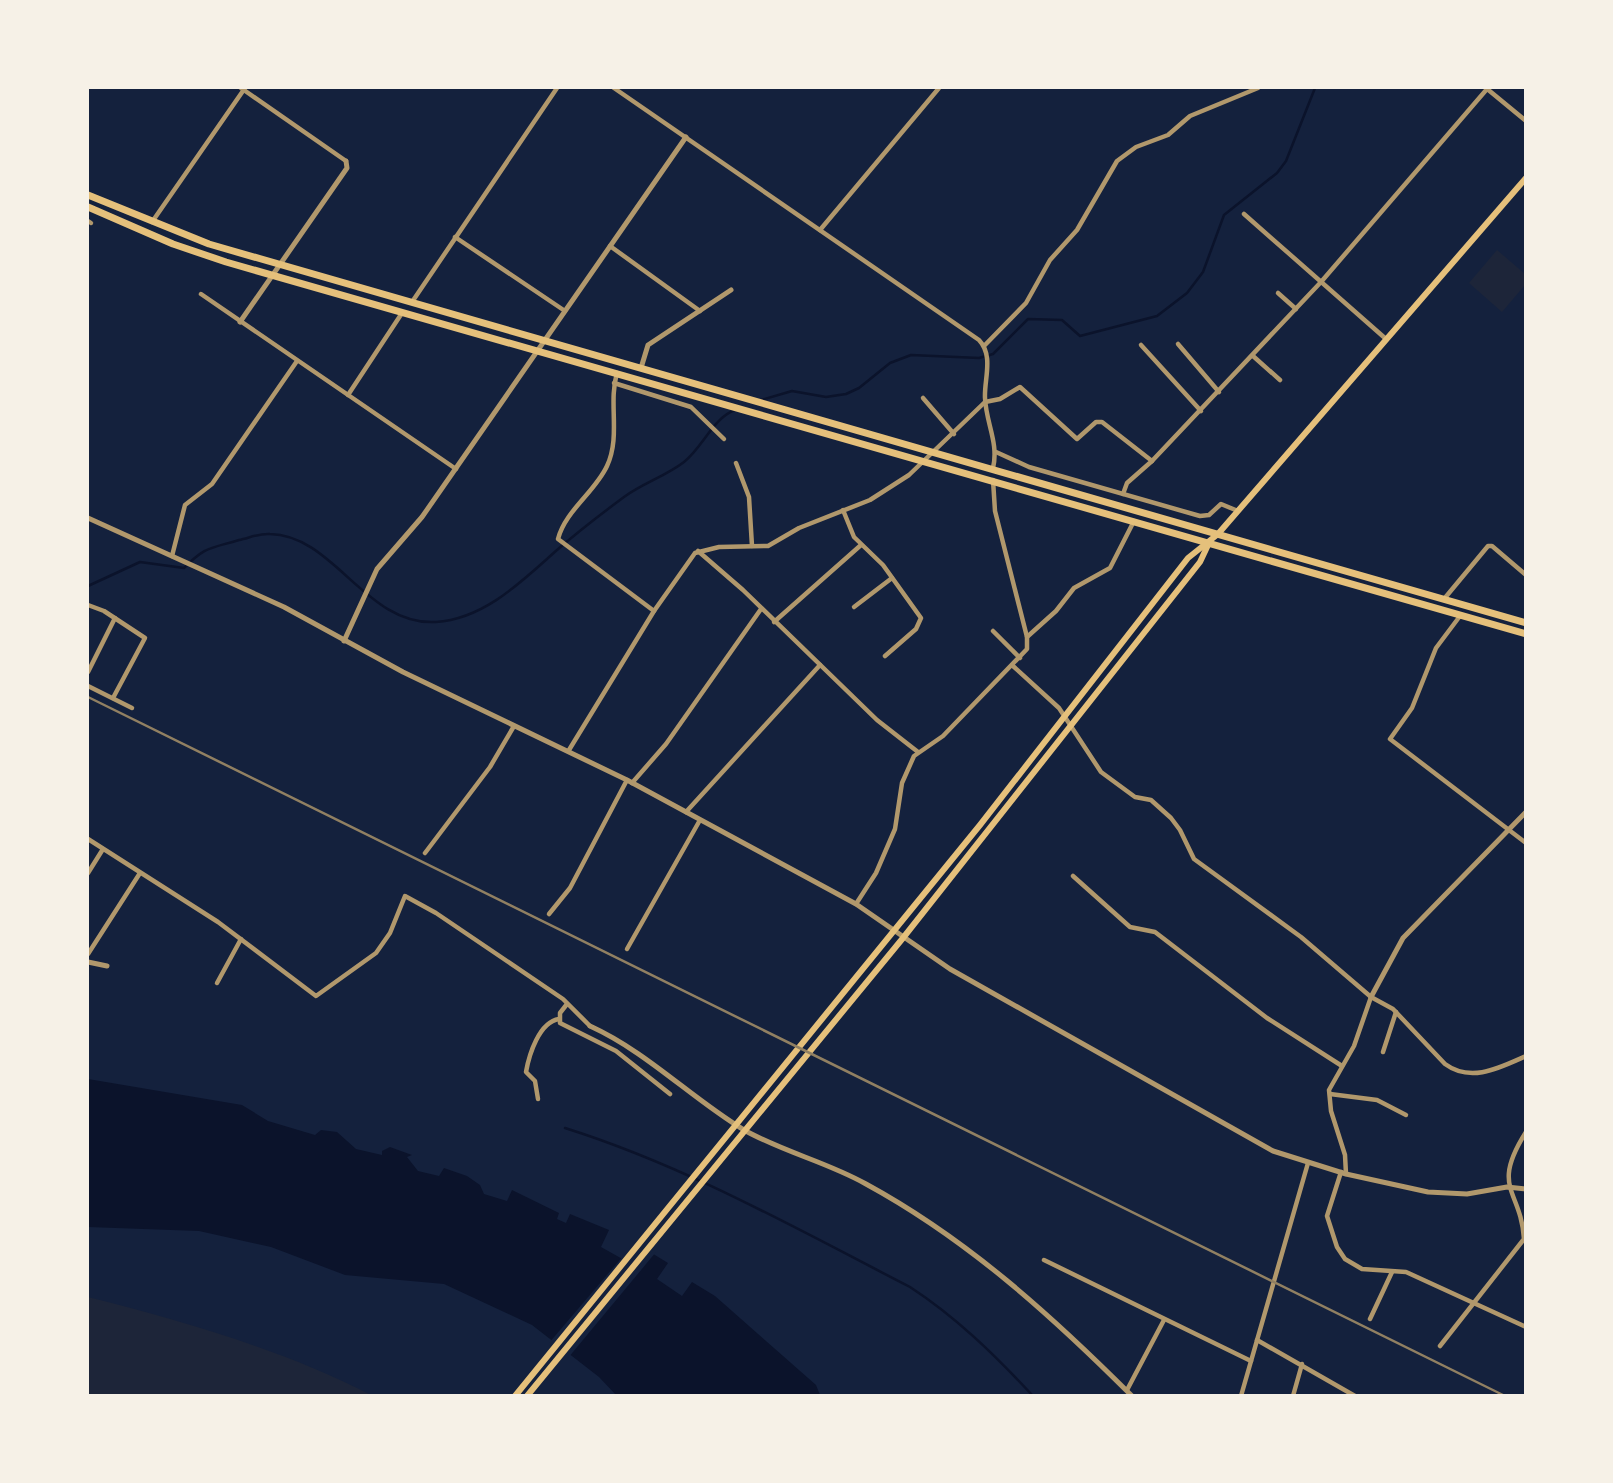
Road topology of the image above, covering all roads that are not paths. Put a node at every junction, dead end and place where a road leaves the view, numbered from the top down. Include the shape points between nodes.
1 (243, 88) edge
2 (557, 88) edge
3 (614, 88) edge
4 (939, 88) edge
5 (1258, 88) edge
6 (1486, 88) edge
7 (1525, 121) edge
8 (686, 137) junction
9 (346, 161) joint
10 (1525, 178) edge
11 (88, 195) edge
12 (88, 207) edge
13 (1244, 214) dead end
14 (152, 223) junction
15 (820, 230) junction
16 (455, 237) junction
17 (610, 246) junction
18 (279, 264) junction
19 (272, 275) junction
20 (1321, 282) junction
21 (731, 290) dead end
22 (1278, 293) dead end
23 (201, 294) dead end
24 (412, 302) junction
25 (1296, 309) junction
26 (565, 311) junction
27 (700, 311) junction
28 (402, 312) junction
29 (240, 321) junction
30 (1386, 339) junction
31 (545, 340) junction
32 (1178, 344) dead end
33 (1141, 345) dead end
34 (985, 348) junction
35 (537, 351) junction
36 (1253, 355) junction
37 (297, 361) junction
38 (641, 368) junction
39 (617, 373) junction
40 (1280, 380) dead end
41 (614, 383) junction
42 (1219, 392) junction
43 (348, 395) junction
44 (923, 398) dead end
45 (985, 402) junction
46 (1201, 411) junction
47 (954, 434) junction
48 (724, 439) dead end
49 (935, 451) junction
50 (996, 452) junction
51 (924, 461) junction
52 (1152, 461) junction
53 (736, 463) dead end
54 (993, 468) junction
55 (456, 469) junction
56 (993, 481) junction
57 (1123, 494) junction
58 (843, 510) junction
59 (1238, 511) junction
60 (88, 517) edge
61 (1134, 521) junction
62 (1218, 534) junction
63 (1209, 544) junction
64 (862, 545) junction
65 (752, 546) junction
66 (698, 551) junction
67 (172, 556) junction
68 (1525, 575) edge
69 (892, 578) junction
70 (1444, 599) junction
71 (88, 605) edge
72 (854, 607) dead end
73 (761, 609) junction
74 (653, 611) junction
75 (1461, 614) junction
76 (115, 618) junction
77 (774, 622) junction
78 (1525, 623) edge
79 (993, 631) dead end
80 (1525, 634) edge
81 (1027, 637) junction
82 (344, 641) junction
83 (885, 656) dead end
84 (1020, 658) junction
85 (820, 665) junction
86 (1013, 666) junction
87 (88, 672) edge
88 (88, 685) edge
89 (113, 698) junction
90 (132, 708) dead end
91 (1065, 716) junction
92 (514, 726) junction
93 (1069, 726) junction
94 (569, 750) junction
95 (918, 752) junction
96 (630, 781) junction
97 (686, 812) junction
98 (1525, 812) edge
99 (700, 820) junction
100 (1511, 829) junction
101 (88, 839) edge
102 (1525, 843) edge
103 (103, 849) junction
104 (425, 853) dead end
105 (88, 873) edge
106 (140, 873) junction
107 (1073, 876) dead end
108 (856, 904) junction
109 (549, 914) dead end
110 (894, 931) junction
111 (903, 938) junction
112 (240, 939) junction
113 (627, 949) dead end
114 (88, 954) edge
115 (88, 962) edge
116 (107, 966) dead end
117 (217, 983) dead end
118 (1371, 997) junction
119 (567, 1004) junction
120 (1396, 1012) junction
121 (559, 1020) junction
122 (590, 1026) joint
123 (1383, 1052) dead end
124 (1525, 1056) edge
125 (1342, 1066) junction
126 (670, 1094) dead end
127 (1330, 1094) junction
128 (538, 1099) dead end
129 (1406, 1115) dead end
130 (735, 1124) junction
131 (746, 1130) junction
132 (1525, 1132) edge
133 (1308, 1163) junction
134 (1343, 1173) junction
135 (1507, 1187) junction
136 (1525, 1189) edge
137 (1525, 1239) edge
138 (1044, 1260) dead end
139 (1392, 1272) junction
140 (1475, 1301) junction
141 (1370, 1319) dead end
142 (1164, 1320) junction
143 (1525, 1327) edge
144 (1257, 1340) junction
145 (1440, 1346) dead end
146 (1251, 1361) junction
147 (1302, 1364) junction
148 (1127, 1390) junction
149 (516, 1395) edge
150 (527, 1395) edge
151 (1132, 1395) edge
152 (1241, 1395) edge
153 (1293, 1395) edge
154 (1355, 1395) edge

1 - 9 street
1 - 14 street
2 - 16 street
3 - 8 street
4 - 15 street
5 - 34 street via 1190,116 1168,135 1136,147 1117,161 1077,230 1050,260 1026,303
6 - 7 street
6 - 20 street
8 - 15 street
8 - 17 street
9 - 18 street via 347,168
10 - 30 main road
11 - 14 main road
12 - 19 main road via 173,244
13 - 20 street
14 - 18 main road
15 - 34 street via 959,325
16 - 24 street
16 - 26 street
17 - 26 street
17 - 27 street
18 - 19 street
18 - 24 main road
19 - 28 main road
19 - 29 street
20 - 25 street
20 - 30 street
21 - 27 street
22 - 25 street
23 - 29 street
24 - 31 main road
25 - 36 street
26 - 31 street
27 - 38 street via 648,345
28 - 35 main road
28 - 43 street
29 - 37 street
30 - 59 main road
31 - 35 street
31 - 38 main road
32 - 42 street
33 - 46 street
34 - 45 street
35 - 39 main road
35 - 55 street
36 - 40 street
36 - 42 street
37 - 43 street
37 - 67 street via 212,484 185,505
38 - 49 main road
39 - 41 street
39 - 51 main road
41 - 48 street via 691,407
41 - 74 street via 615,433 607,466 558,537
42 - 46 street
43 - 55 street
44 - 47 street
45 - 47 street
45 - 50 street
45 - 52 street via 1020,387 1077,439 1099,421
46 - 52 street
47 - 49 street
49 - 51 street
49 - 54 main road
50 - 54 street
50 - 57 street via 1029,467
51 - 56 main road
51 - 58 street via 874,497
52 - 57 street via 1127,483
53 - 65 street via 749,497
54 - 62 main road
55 - 82 street via 368,585
56 - 61 main road
56 - 81 street via 995,510
57 - 59 street via 1200,516 1209,515 1221,504
58 - 64 street
58 - 65 street via 768,546
59 - 62 main road
60 - 67 street
61 - 63 main road
61 - 81 street via 1110,568 1074,587
62 - 63 main road
62 - 70 main road
63 - 75 main road
63 - 91 main road via 1188,558
63 - 93 main road via 1200,562
64 - 69 street
64 - 77 street
65 - 66 street
66 - 73 street
66 - 74 street
67 - 82 street via 284,607
68 - 70 street via 1488,546
69 - 72 street
69 - 83 street via 921,620
70 - 78 main road
71 - 76 street
73 - 77 street
73 - 96 street via 677,729
74 - 94 street
75 - 80 main road
75 - 100 street via 1436,648 1412,708 1390,739
76 - 87 street
76 - 89 street via 145,640
77 - 85 street
79 - 84 street
81 - 84 street via 1027,649
82 - 92 street
84 - 86 street
85 - 95 street
85 - 97 street
86 - 91 street
86 - 95 street via 943,736
88 - 89 street
89 - 90 street
91 - 93 street
91 - 110 main road
92 - 94 street
92 - 104 street via 490,767
93 - 111 main road
93 - 118 street via 1101,772 1135,797 1151,800 1171,818 1194,859 1301,937
94 - 96 street
95 - 108 street via 905,774 887,852
96 - 97 street
96 - 109 street via 570,888
97 - 99 street
98 - 100 street
99 - 108 street
99 - 113 street
100 - 102 street
100 - 118 street via 1403,938
101 - 103 street
103 - 105 street
103 - 106 street
106 - 112 street
106 - 114 street
107 - 125 street via 1129,927 1155,932 1267,1018
108 - 110 street
110 - 111 street
110 - 130 main road
111 - 131 main road
111 - 133 street via 1244,1136
112 - 117 street
112 - 119 street via 319,996 380,949 405,896
115 - 116 street
118 - 120 street
118 - 125 street
119 - 121 street
119 - 122 street
120 - 123 street
120 - 124 street via 1455,1072 1483,1073
121 - 126 street via 569,1030 616,1051
121 - 128 street via 545,1025 529,1059 526,1072 535,1081
122 - 130 street via 638,1053
125 - 127 street
127 - 129 street via 1377,1100
127 - 134 street via 1345,1155
130 - 131 street
130 - 149 main road
131 - 148 street via 846,1173 940,1228 1005,1277
131 - 150 main road
132 - 135 street via 1507,1174
133 - 134 street
133 - 144 street
134 - 135 street via 1428,1192 1467,1194
134 - 139 street via 1327,1216 1337,1247 1353,1266
135 - 136 street
135 - 137 street
137 - 140 street
138 - 142 street
139 - 140 street via 1406,1272
139 - 141 street
140 - 143 street
140 - 145 street
142 - 146 street
142 - 148 street
144 - 146 street
144 - 147 street
146 - 152 street
147 - 153 street
147 - 154 street
148 - 151 street

